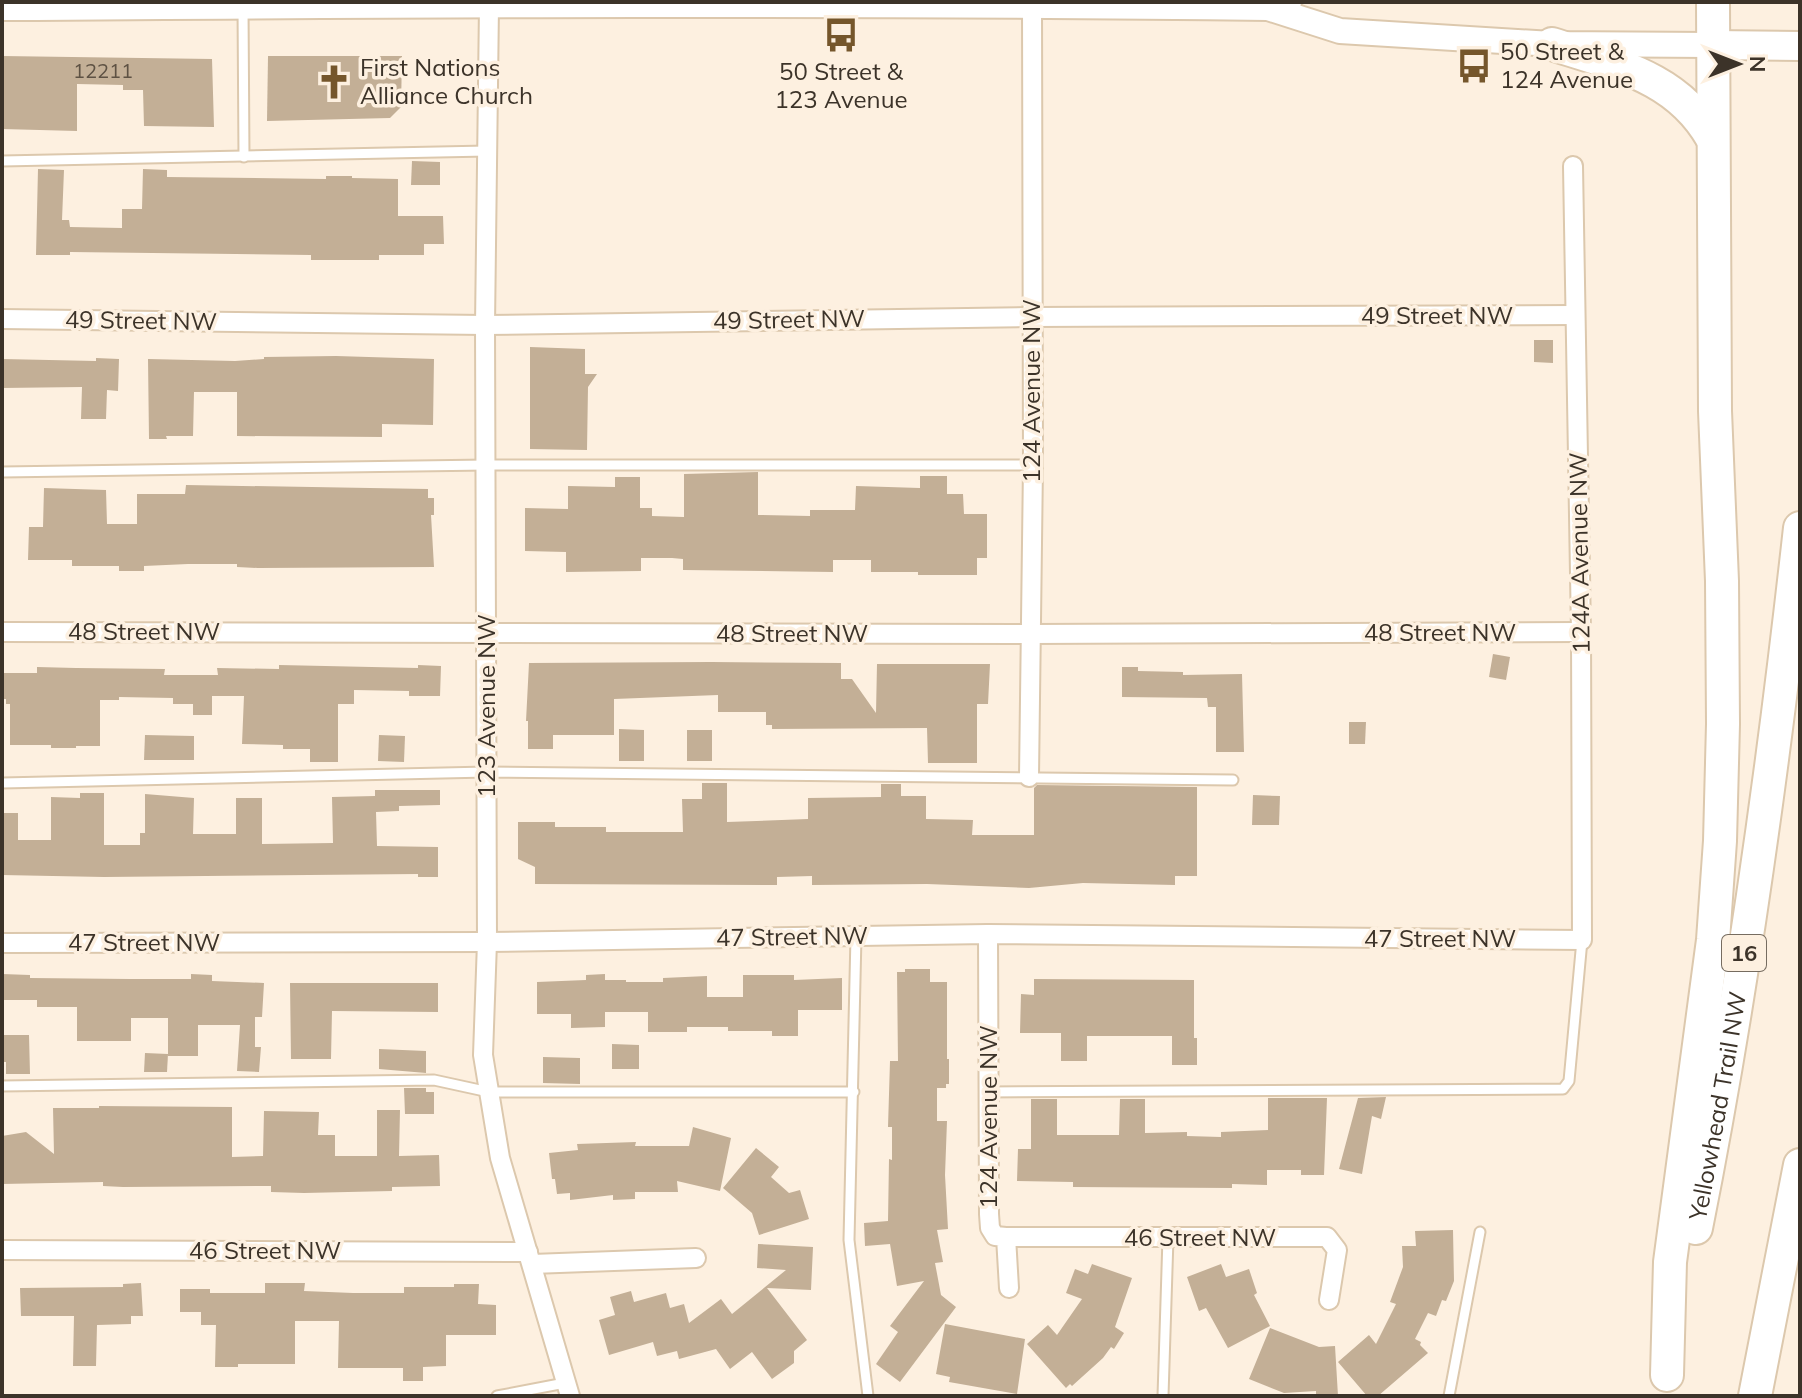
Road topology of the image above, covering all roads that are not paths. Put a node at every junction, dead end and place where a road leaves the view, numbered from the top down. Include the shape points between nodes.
1 (1713, 2) edge
2 (1016, 4) edge
3 (489, 5) junction
4 (1278, 5) edge
5 (243, 7) junction
6 (2, 8) edge
7 (1552, 44) junction
8 (1712, 45) junction
9 (1800, 46) edge
10 (1712, 138) junction
11 (487, 151) junction
12 (244, 157) junction
13 (2, 161) edge
14 (1573, 166) dead end
15 (1575, 315) junction
16 (1032, 317) junction
17 (2, 319) edge
18 (485, 325) junction
19 (487, 465) junction
20 (1033, 465) junction
21 (2, 472) edge
22 (1800, 528) edge
23 (2, 632) edge
24 (487, 632) junction
25 (1581, 632) junction
26 (1031, 634) junction
27 (487, 772) junction
28 (1029, 777) junction
29 (1233, 780) dead end
30 (2, 783) edge
31 (988, 934) junction
32 (856, 936) junction
33 (1582, 940) junction
34 (487, 942) junction
35 (2, 943) edge
36 (2, 1086) edge
37 (489, 1092) junction
38 (854, 1092) junction
39 (988, 1092) junction
40 (1800, 1165) edge
41 (1480, 1232) dead end
42 (1006, 1237) junction
43 (1168, 1238) junction
44 (2, 1250) edge
45 (530, 1258) junction
46 (696, 1258) dead end
47 (1800, 1262) edge
48 (1009, 1288) dead end
49 (1329, 1300) dead end
50 (1664, 1385) edge
51 (568, 1389) edge
52 (497, 1396) edge
53 (868, 1396) edge
54 (1163, 1396) edge
55 (1449, 1396) edge
56 (1755, 1396) edge
57 (1762, 1396) edge

1 - 8 highway
2 - 3 main road
2 - 4 main road
2 - 16 street, 124 Avenue NW
3 - 5 main road
3 - 11 street, 123 Avenue NW
4 - 7 main road via 1340,31
5 - 6 main road
5 - 12 lane
7 - 8 main road
7 - 10 highway via 1669,90 1701,118
8 - 9 main road
8 - 10 highway
10 - 50 highway via 1722,597 1720,841 1713,940 1670,1262
11 - 12 lane
11 - 18 street, 123 Avenue NW
12 - 13 lane
14 - 15 street, 124A Avenue NW
15 - 16 street, 49 Street NW
15 - 25 street, 124A Avenue NW
16 - 18 street, 49 Street NW
16 - 20 street, 124 Avenue NW
17 - 18 street, 49 Street NW
18 - 19 street, 123 Avenue NW
19 - 20 lane
19 - 21 lane
19 - 24 street, 123 Avenue NW
20 - 26 street, 124 Avenue NW
22 - 50 highway, Yellowhead Trail NW / 16 via 1774,758 1716,1128
23 - 24 street, 48 Street NW
24 - 26 street, 48 Street NW
24 - 27 street, 123 Avenue NW
25 - 26 street, 48 Street NW
25 - 33 street, 124A Avenue NW
26 - 28 street, 124 Avenue NW
27 - 28 lane
27 - 30 lane
27 - 34 street, 123 Avenue NW
28 - 29 lane
31 - 32 street, 47 Street NW
31 - 33 street, 47 Street NW
31 - 39 street, 124 Avenue NW
32 - 34 street, 47 Street NW
32 - 38 lane
33 - 39 lane via 1569,1081 1563,1089
34 - 35 street, 47 Street NW
34 - 37 street, 123 Avenue NW via 483,1055
36 - 37 lane via 434,1080
37 - 38 lane
37 - 45 street, 123 Avenue NW via 500,1158
38 - 53 lane via 849,1240
39 - 42 street, 124 Avenue NW via 990,1228 995,1236
40 - 56 highway
41 - 55 lane
42 - 43 street, 46 Street NW
42 - 48 street, 124 Avenue NW
43 - 49 street, 46 Street NW via 1327,1237 1337,1250
43 - 54 lane
44 - 45 street, 46 Street NW
45 - 46 street, 46 Street NW
45 - 51 street, 123 Avenue NW
47 - 57 highway
51 - 52 lane

